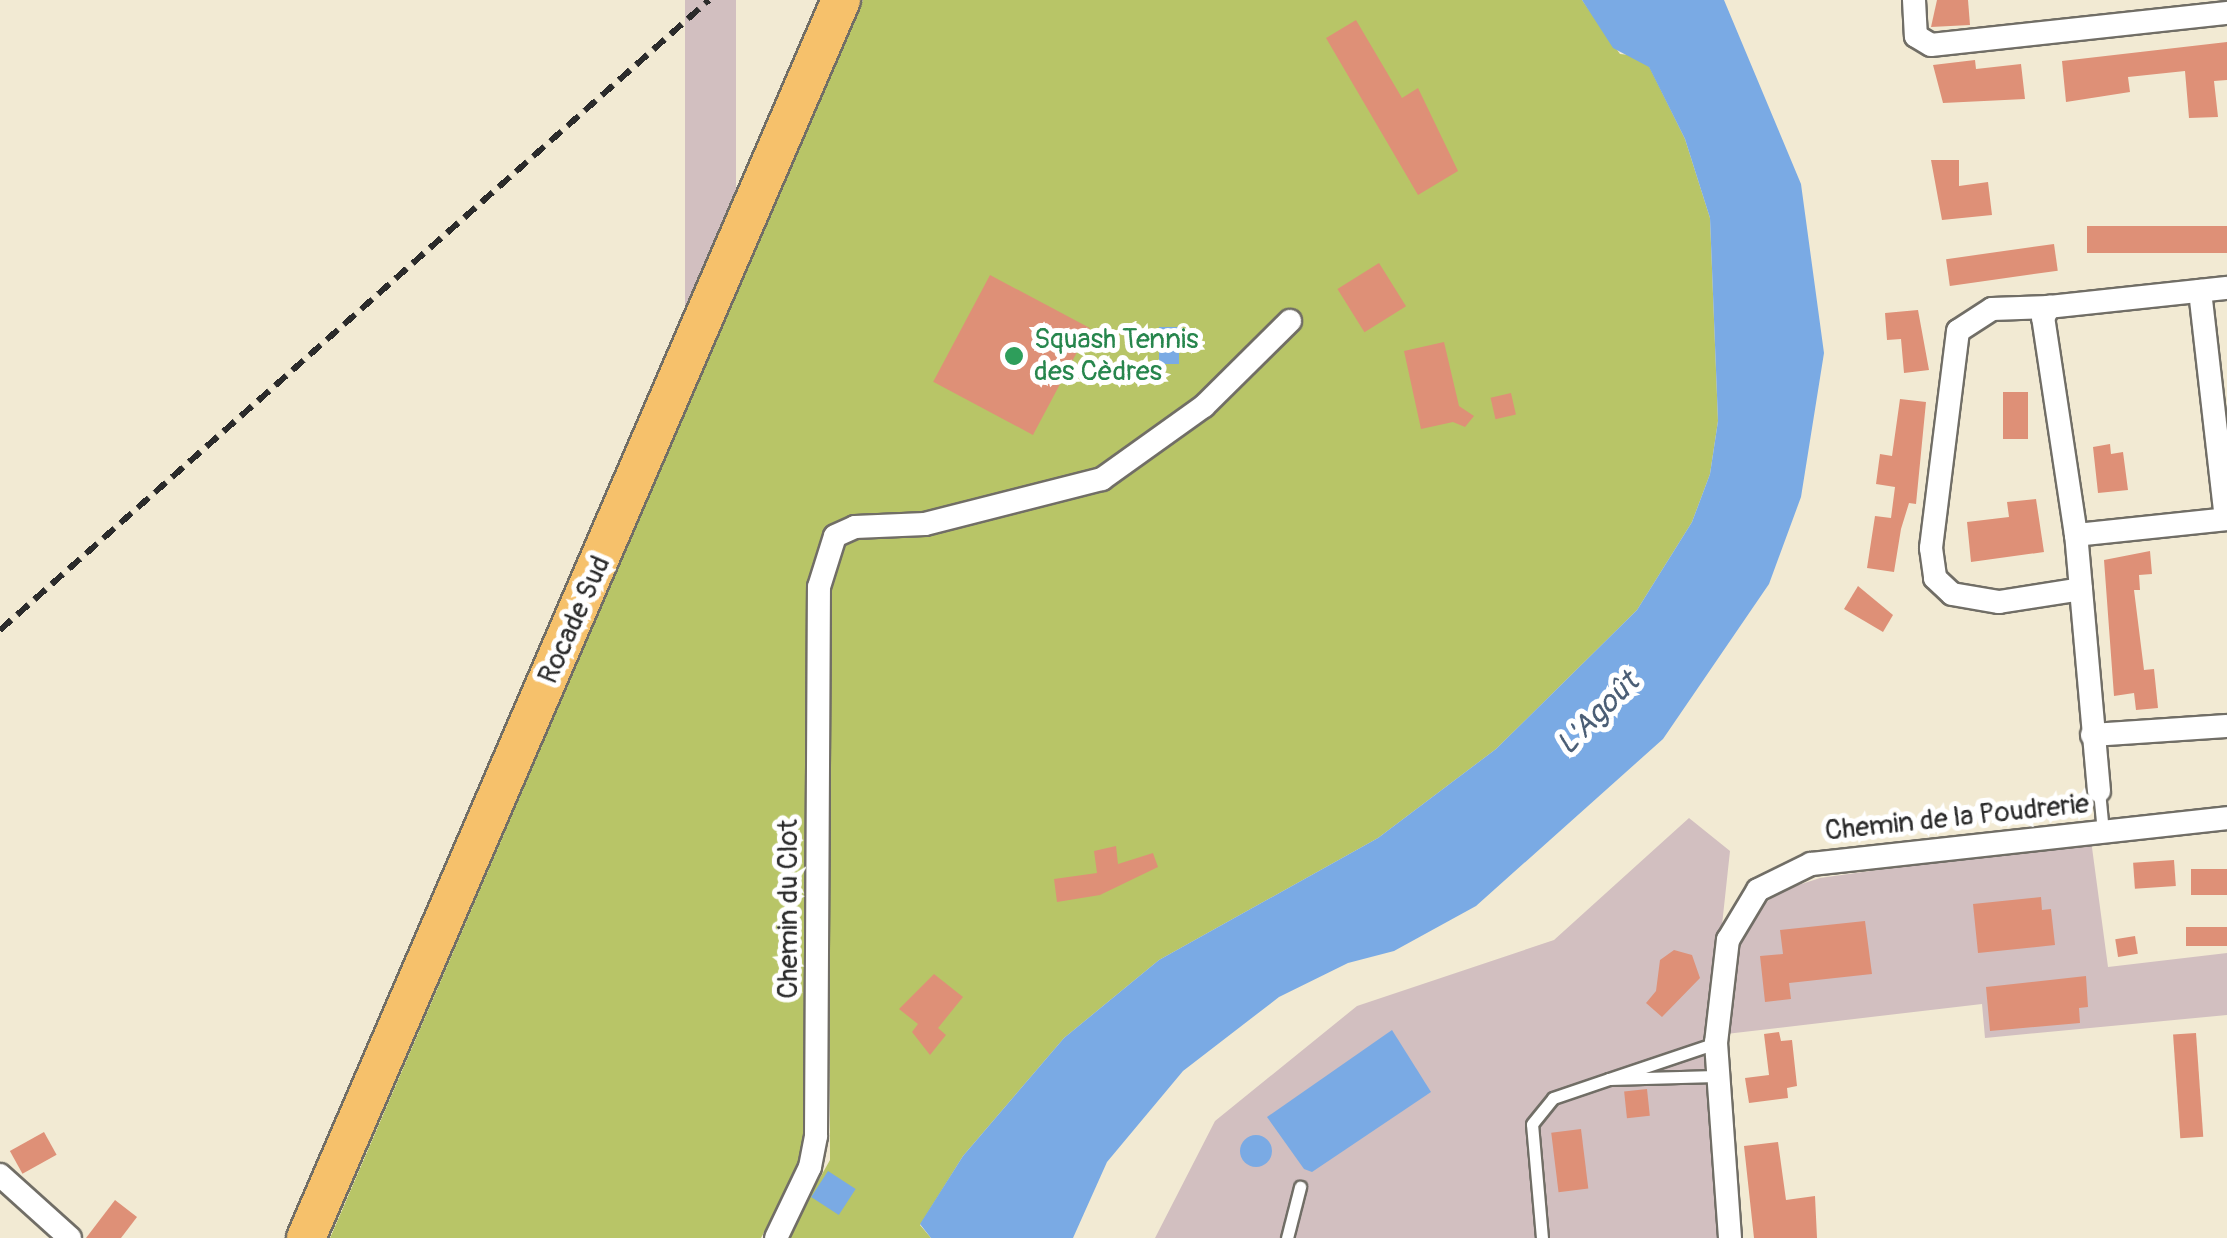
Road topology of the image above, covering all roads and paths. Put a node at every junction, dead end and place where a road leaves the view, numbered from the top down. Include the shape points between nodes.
1 (841, 0) edge
2 (1914, 0) edge
3 (2227, 13) edge
4 (2227, 288) edge
5 (2200, 291) junction
6 (2050, 307) junction
7 (1290, 322) dead end
8 (2227, 519) edge
9 (2076, 534) junction
10 (2081, 589) junction
11 (2227, 726) edge
12 (2092, 735) junction
13 (2099, 791) joint
14 (2227, 818) edge
15 (2103, 832) junction
16 (1716, 1043) junction
17 (1716, 1076) junction
18 (1609, 1079) junction
19 (0, 1175) edge
20 (1300, 1187) dead end
21 (70, 1238) edge
22 (306, 1238) edge
23 (776, 1238) edge
24 (1287, 1238) edge
25 (1542, 1238) edge
26 (1730, 1238) edge

1 - 22 main road, Rocade Sud
2 - 3 street via 1916,36 1931,45
4 - 5 street
5 - 6 street
5 - 8 street
6 - 9 street via 2043,318
6 - 10 street via 1992,309 1958,332 1931,548 1935,578 1952,594 1999,602
7 - 23 street, Chemin du Clot via 1204,406 1102,479 878,530 846,543 820,572 818,1110 810,1167
8 - 9 street
9 - 10 street
10 - 12 street
11 - 12 street
12 - 13 street
13 - 15 lane
14 - 15 street, Chemin de la Poudrerie
15 - 16 street, Chemin de la Poudrerie via 1811,864 1784,874 1758,890 1733,926
16 - 17 street, Chemin de la Poudrerie
16 - 18 lane
17 - 18 lane
17 - 26 street, Chemin de la Poudrerie
18 - 25 lane via 1553,1098 1532,1124
19 - 21 street
20 - 24 lane

